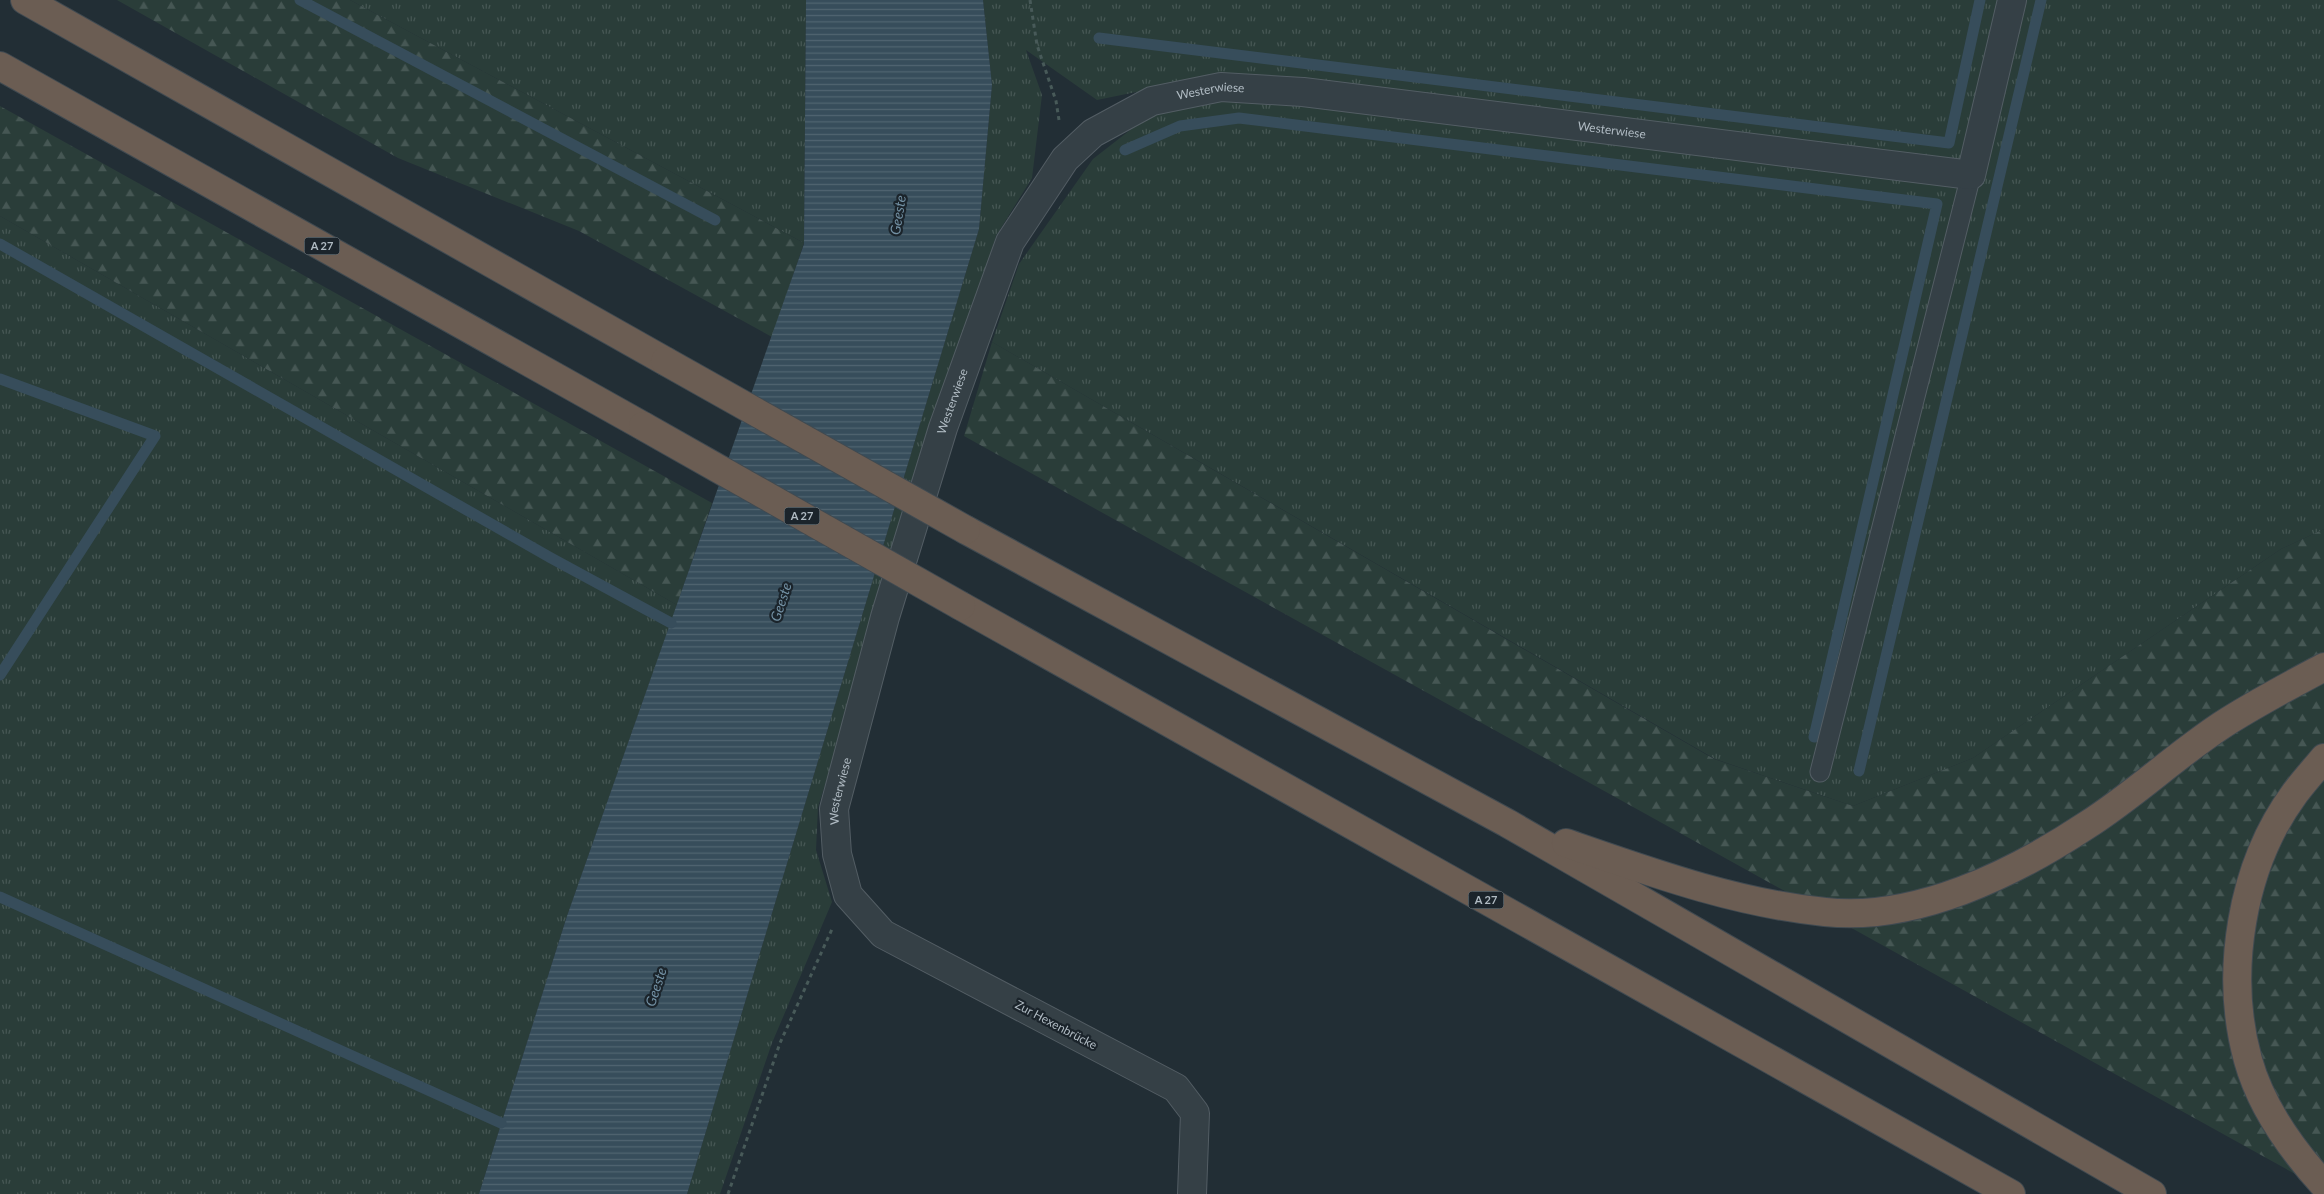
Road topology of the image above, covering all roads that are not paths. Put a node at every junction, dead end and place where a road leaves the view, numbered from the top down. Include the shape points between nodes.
1 (26, 0) edge
2 (2012, 0) edge
3 (0, 66) edge
4 (1971, 175) junction
5 (2324, 667) edge
6 (2324, 758) edge
7 (1820, 772) dead end
8 (1508, 823) junction
9 (848, 895) joint
10 (2324, 1186) edge
11 (1192, 1194) edge
12 (2011, 1194) edge
13 (2152, 1194) edge

1 - 8 highway, bridge via 966,530
2 - 4 street
3 - 12 highway, A 27, bridge
4 - 7 lane
4 - 9 street, Westerwiese via 1303,92 1221,86 1152,100 1093,133 1065,159 1010,242 943,428 885,617 834,808 838,854
5 - 8 highway via 2221,725 2088,825 2040,854 1988,880 1931,901 1877,912 1826,913 1751,901 1671,879
6 - 10 highway via 2294,794 2264,847 2245,901 2237,958 2238,1004 2248,1061 2270,1112 2298,1157
8 - 13 highway
9 - 11 street, Zur Hexenbrücke via 883,934 1176,1088 1195,1113

